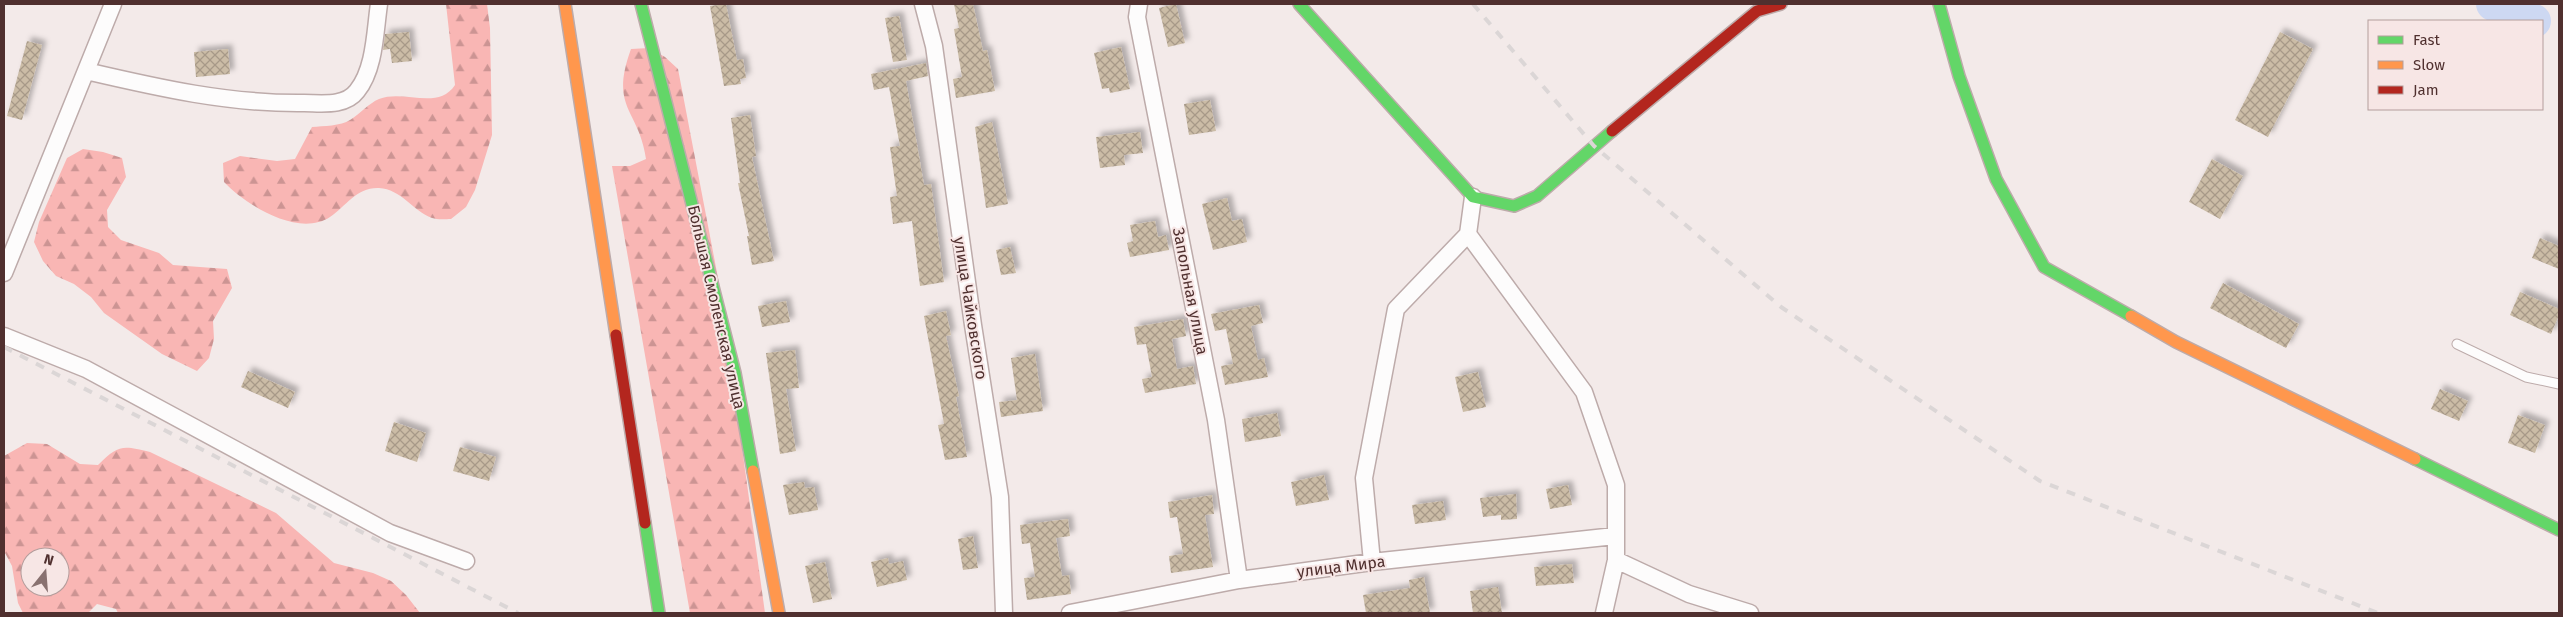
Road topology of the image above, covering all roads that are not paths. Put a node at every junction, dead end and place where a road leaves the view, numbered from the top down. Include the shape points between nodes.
1 (113, 4) edge
2 (379, 4) edge
3 (565, 4) edge
4 (641, 4) edge
5 (924, 4) edge
6 (1139, 4) edge
7 (1300, 4) edge
8 (1781, 4) edge
9 (1939, 4) edge
10 (1757, 8) edge
11 (86, 71) junction
12 (1473, 197) junction
13 (1468, 234) junction
14 (4, 273) edge
15 (4, 336) edge
16 (2457, 344) dead end
17 (2559, 384) edge
18 (2559, 530) edge
19 (1616, 536) junction
20 (1616, 560) junction
21 (466, 561) dead end
22 (1372, 562) junction
23 (1239, 580) junction
24 (659, 613) edge
25 (779, 613) edge
26 (1004, 613) edge
27 (1070, 613) edge
28 (1604, 613) edge
29 (1750, 613) edge

1 - 11 street
2 - 11 street via 368,71 357,92 341,103 262,104 175,92
3 - 24 street
4 - 25 street, Большая Смоленская улица via 735,373
5 - 26 street, улица Чайковского via 934,46 1000,497
6 - 23 street, Запольная улица via 1137,17 1216,420
7 - 12 street
8 - 10 street
9 - 18 street via 1958,76 1996,179 2044,267 2176,342
10 - 12 street via 1537,196 1514,206
11 - 14 street
12 - 13 street
13 - 19 street via 1584,392 1616,485
13 - 22 street via 1396,309 1364,478
15 - 21 street via 86,369 390,533
16 - 17 lane via 2526,377
19 - 20 street
19 - 22 street, улица Мира
20 - 28 street
20 - 29 street via 1689,594
22 - 23 street, улица Мира
23 - 27 street, улица Мира

